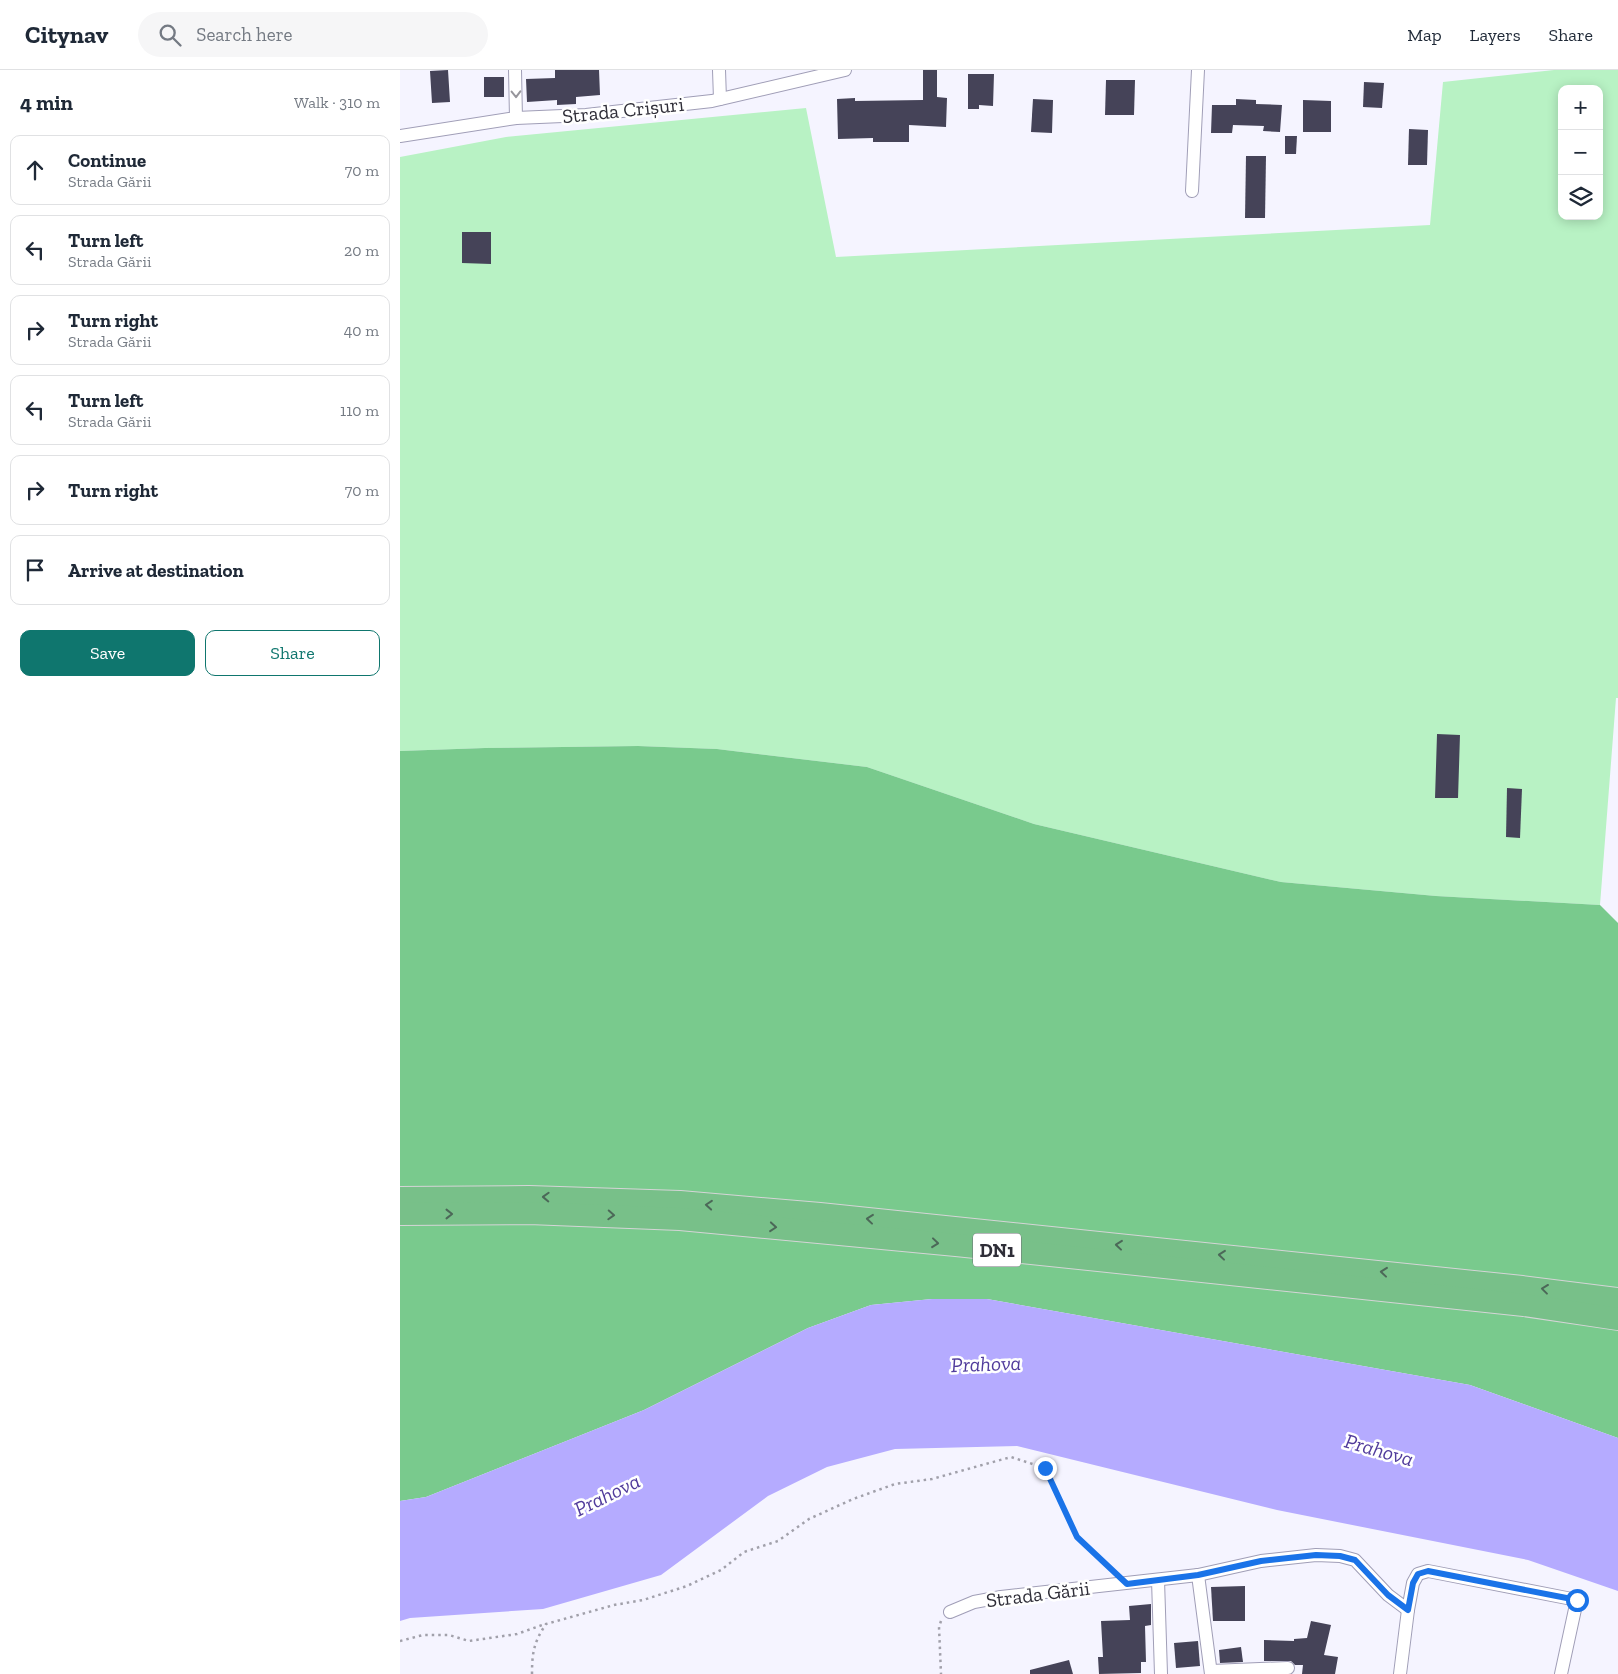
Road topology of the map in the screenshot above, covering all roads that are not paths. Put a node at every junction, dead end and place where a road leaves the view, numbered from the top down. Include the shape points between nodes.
1 (515, 70) edge
2 (719, 70) edge
3 (845, 70) edge
4 (1198, 70) edge
5 (720, 99) junction
6 (516, 118) junction
7 (400, 136) edge
8 (1192, 191) dead end
9 (400, 1198) edge
10 (400, 1214) edge
11 (1618, 1298) edge
12 (1618, 1319) edge
13 (1198, 1575) junction
14 (1158, 1580) junction
15 (1408, 1610) junction
16 (950, 1612) road end
17 (1288, 1668) dead end
18 (1211, 1672) edge
19 (1161, 1674) edge
20 (1400, 1674) edge
21 (1561, 1674) edge

1 -> 6 street
2 - 5 street
3 - 5 street, Strada Crișuri
4 - 8 street
5 - 6 street, Strada Crișuri via 586,115
6 - 7 street, Strada Crișuri
11 -> 9 highway, DN1 via 718,1205 528,1197
10 -> 12 highway, DN1 via 529,1213 680,1219 1524,1305
13 - 14 street, Strada Gării
13 - 15 street, Strada Gării via 1261,1561 1316,1555 1340,1556 1355,1560 1388,1595
13 - 18 street
14 - 16 street, Strada Gării via 1000,1597 974,1602
14 - 19 street
15 - 20 street
15 - 21 street via 1415,1579 1418,1574 1428,1571 1577,1600
17 - 18 street

